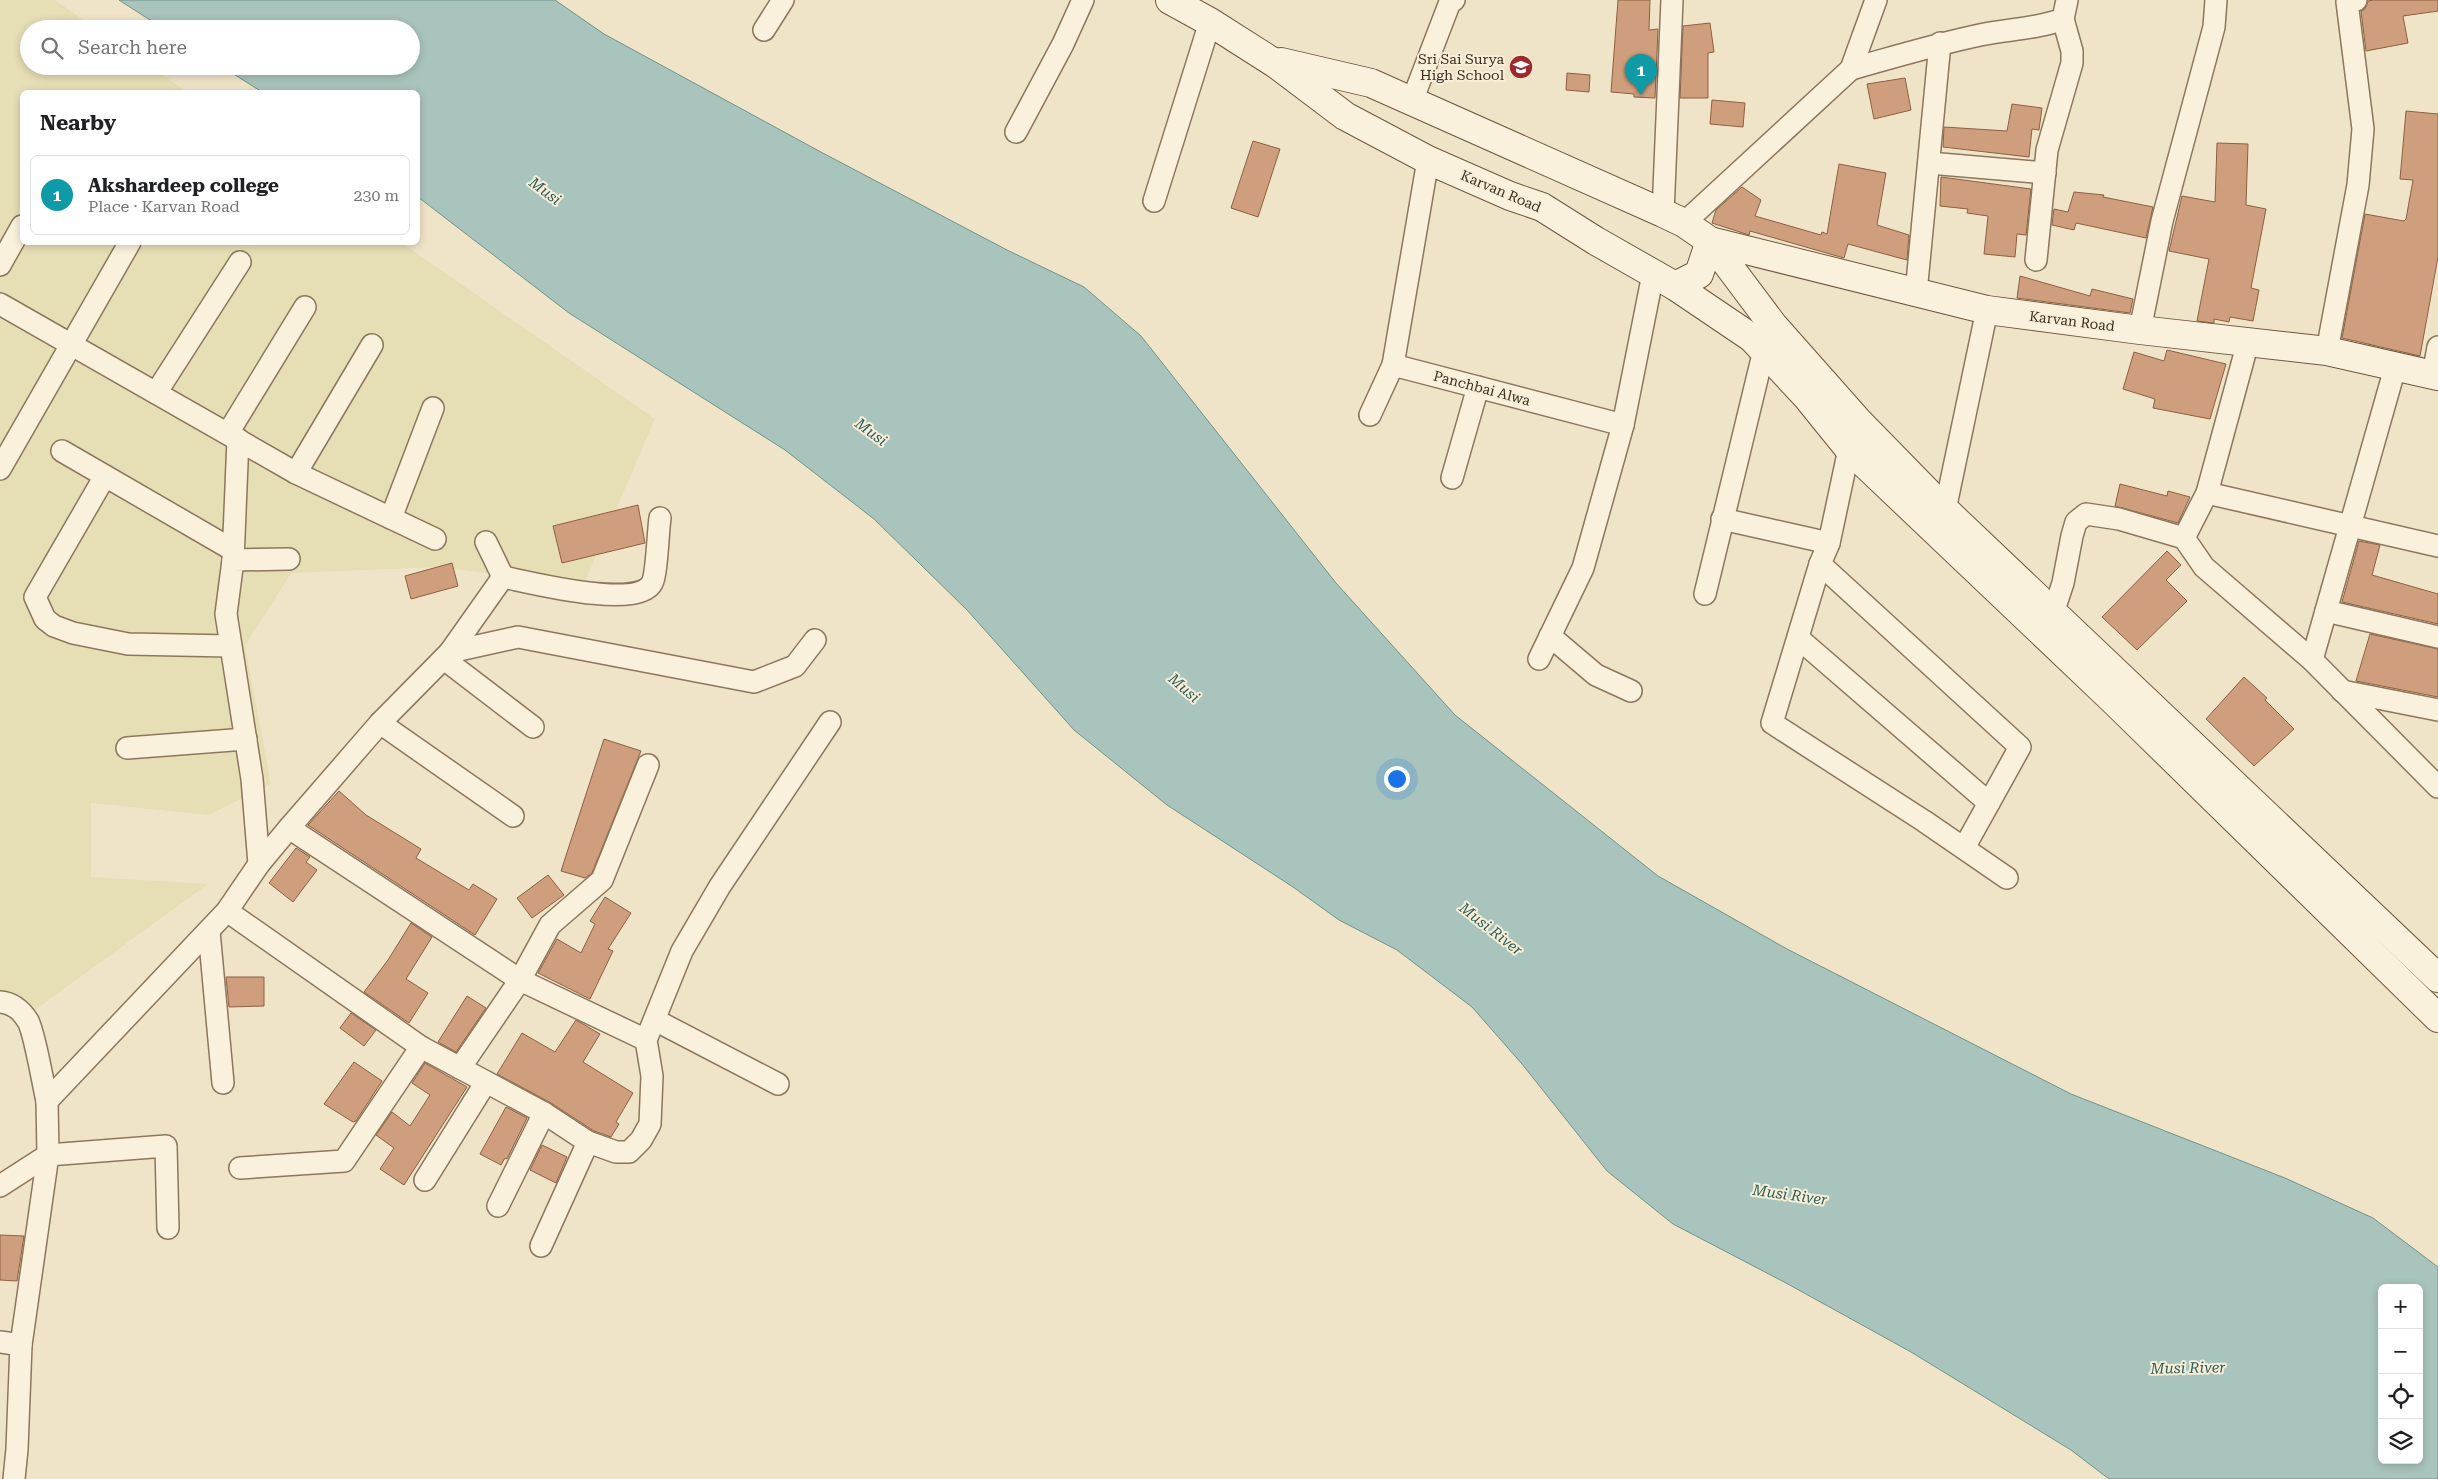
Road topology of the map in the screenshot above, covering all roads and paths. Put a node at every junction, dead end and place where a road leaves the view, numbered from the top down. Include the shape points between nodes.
1 (783, 0) edge
2 (1083, 0) edge
3 (1170, 0) edge
4 (1672, 0) edge
5 (1876, 0) edge
6 (2216, 0) edge
7 (1451, 1) edge
8 (2349, 1) edge
9 (2065, 10) edge
10 (1210, 22) junction
11 (764, 30) dead end
12 (1940, 43) junction
13 (1276, 64) junction
14 (1851, 69) junction
15 (1412, 101) junction
16 (1016, 132) dead end
17 (1428, 160) junction
18 (1928, 163) junction
19 (2045, 173) junction
20 (1154, 201) dead end
21 (1674, 218) junction
22 (20, 230) edge
23 (1710, 241) junction
24 (128, 245) edge
25 (2036, 260) dead end
26 (240, 262) dead end
27 (0, 265) edge
28 (1664, 280) junction
29 (1916, 293) junction
30 (0, 304) edge
31 (305, 307) dead end
32 (1987, 310) junction
33 (2140, 330) junction
34 (2248, 342) junction
35 (69, 345) junction
36 (372, 345) dead end
37 (2438, 347) edge
38 (1764, 350) junction
39 (2327, 351) junction
40 (1393, 365) junction
41 (2395, 368) junction
42 (2436, 376) edge
43 (1478, 387) junction
44 (156, 393) junction
45 (433, 408) dead end
46 (1370, 415) dead end
47 (1623, 425) junction
48 (233, 436) junction
49 (1849, 449) junction
50 (62, 451) dead end
51 (0, 469) edge
52 (296, 473) junction
53 (105, 476) junction
54 (1452, 478) dead end
55 (2207, 493) junction
56 (1945, 510) junction
57 (391, 518) junction
58 (660, 518) dead end
59 (1722, 519) junction
60 (2351, 527) junction
61 (2184, 538) junction
62 (435, 539) dead end
63 (486, 542) dead end
64 (1829, 543) junction
65 (2438, 546) edge
66 (233, 555) junction
67 (289, 559) dead end
68 (1820, 564) junction
69 (503, 577) junction
70 (1705, 594) dead end
71 (2326, 611) junction
72 (2053, 613) junction
73 (1550, 636) junction
74 (2438, 637) edge
75 (1798, 638) junction
76 (815, 640) dead end
77 (230, 646) junction
78 (447, 656) junction
79 (1539, 659) dead end
80 (2312, 660) junction
81 (1632, 691) dead end
82 (2342, 691) junction
83 (2438, 710) edge
84 (830, 722) dead end
85 (380, 723) junction
86 (532, 727) dead end
87 (246, 739) junction
88 (127, 748) dead end
89 (648, 765) dead end
90 (2438, 787) edge
91 (1989, 802) junction
92 (513, 816) dead end
93 (289, 828) junction
94 (1964, 848) junction
95 (259, 864) junction
96 (2007, 878) dead end
97 (228, 911) junction
98 (209, 931) junction
99 (2438, 978) edge
100 (520, 980) junction
101 (0, 1002) edge
102 (2438, 1018) edge
103 (655, 1020) junction
104 (646, 1040) junction
105 (421, 1047) junction
106 (460, 1068) junction
107 (486, 1082) junction
108 (223, 1083) dead end
109 (778, 1084) dead end
110 (47, 1101) junction
111 (544, 1113) junction
112 (588, 1142) junction
113 (48, 1155) junction
114 (240, 1168) dead end
115 (425, 1180) dead end
116 (0, 1186) edge
117 (498, 1206) dead end
118 (168, 1228) dead end
119 (541, 1246) dead end
120 (0, 1342) edge
121 (21, 1345) junction
122 (9, 1449) edge
123 (14, 1479) edge

1 - 11 street
2 - 16 street
3 - 10 street, Karvan Road
4 - 21 street
5 - 14 street
6 - 33 street via 2214,27 2162,221
7 - 15 street
8 - 39 street via 2363,129 2358,185
9 - 12 street via 2045,26 2013,28
9 - 19 street via 2072,62 2047,150
10 - 13 street, Karvan Road
10 - 20 street
12 - 14 street
12 - 18 street
13 - 15 street, Karvan Road via 1280,62 1371,83
13 - 17 street, Karvan Road via 1345,116
14 - 21 street
15 - 21 street, Karvan Road
17 - 28 street, Karvan Road via 1542,207
17 - 40 street
18 - 19 street
18 - 29 street
19 - 25 street
21 - 23 street, Karvan Road
22 - 27 street
23 - 28 street via 1698,274
23 - 29 street, Karvan Road
23 - 56 street via 1773,325 1858,421
24 - 35 street
26 - 44 street
28 - 38 street, Karvan Road via 1752,338
28 - 47 street
29 - 32 street, Karvan Road
30 - 35 street
31 - 48 street
32 - 33 street, Karvan Road
32 - 56 street
33 - 34 street, Karvan Road
34 - 39 street, Karvan Road
34 - 55 street
35 - 44 street
35 - 51 street
36 - 52 street
37 - 42 street
38 - 49 street, Karvan Road
38 - 59 street
39 - 41 street, Karvan Road
40 - 43 street, Panchbai Alwa
40 - 46 street
41 - 42 street, Karvan Road
41 - 60 street
43 - 47 street, Panchbai Alwa
43 - 54 street
44 - 48 street
45 - 57 street
47 - 73 street via 1582,568
48 - 52 street
48 - 66 street
49 - 64 street
49 - 102 street, Karvan Road
50 - 53 street
52 - 57 street
53 - 66 street
53 - 77 street via 35,597 45,619 73,633 128,644
55 - 60 street
55 - 61 street
56 - 72 street
57 - 62 street
58 - 69 street via 652,583 644,592 570,591
59 - 64 street
59 - 70 street
60 - 65 street
60 - 71 street
61 - 72 street via 2119,519 2086,514 2076,522
61 - 80 street via 2204,567
63 - 69 street
64 - 68 street
66 - 67 street
66 - 77 street via 226,614
68 - 75 street
68 - 91 street via 2020,747
69 - 78 street
71 - 74 street
71 - 80 street
72 - 99 street
73 - 79 street
73 - 81 street via 1596,675
75 - 91 street
75 - 94 street via 1772,723
76 - 78 street via 795,666 754,682 518,637
77 - 87 street
78 - 85 street
78 - 86 street
80 - 82 street
82 - 83 street
82 - 90 street
84 - 103 street via 720,886 682,952
85 - 92 street
85 - 93 street
87 - 88 street
87 - 95 street
89 - 100 street via 602,880 550,925
91 - 94 street
93 - 95 street
93 - 100 street
94 - 96 street
95 - 97 street
97 - 98 street
97 - 105 street
98 - 108 street
98 - 110 street
100 - 104 street
100 - 106 street
101 - 110 street via 17,1008 29,1022
103 - 104 street
103 - 109 street
104 - 112 street via 652,1076 650,1124 641,1140 629,1152 616,1152
105 - 106 street
105 - 114 street via 344,1161
106 - 107 street
107 - 111 street
107 - 115 street
110 - 113 street
111 - 112 street
111 - 117 street
112 - 119 street
113 - 116 street
113 - 118 street via 166,1146
113 - 121 street
120 - 121 street
121 - 122 street
122 - 123 street

